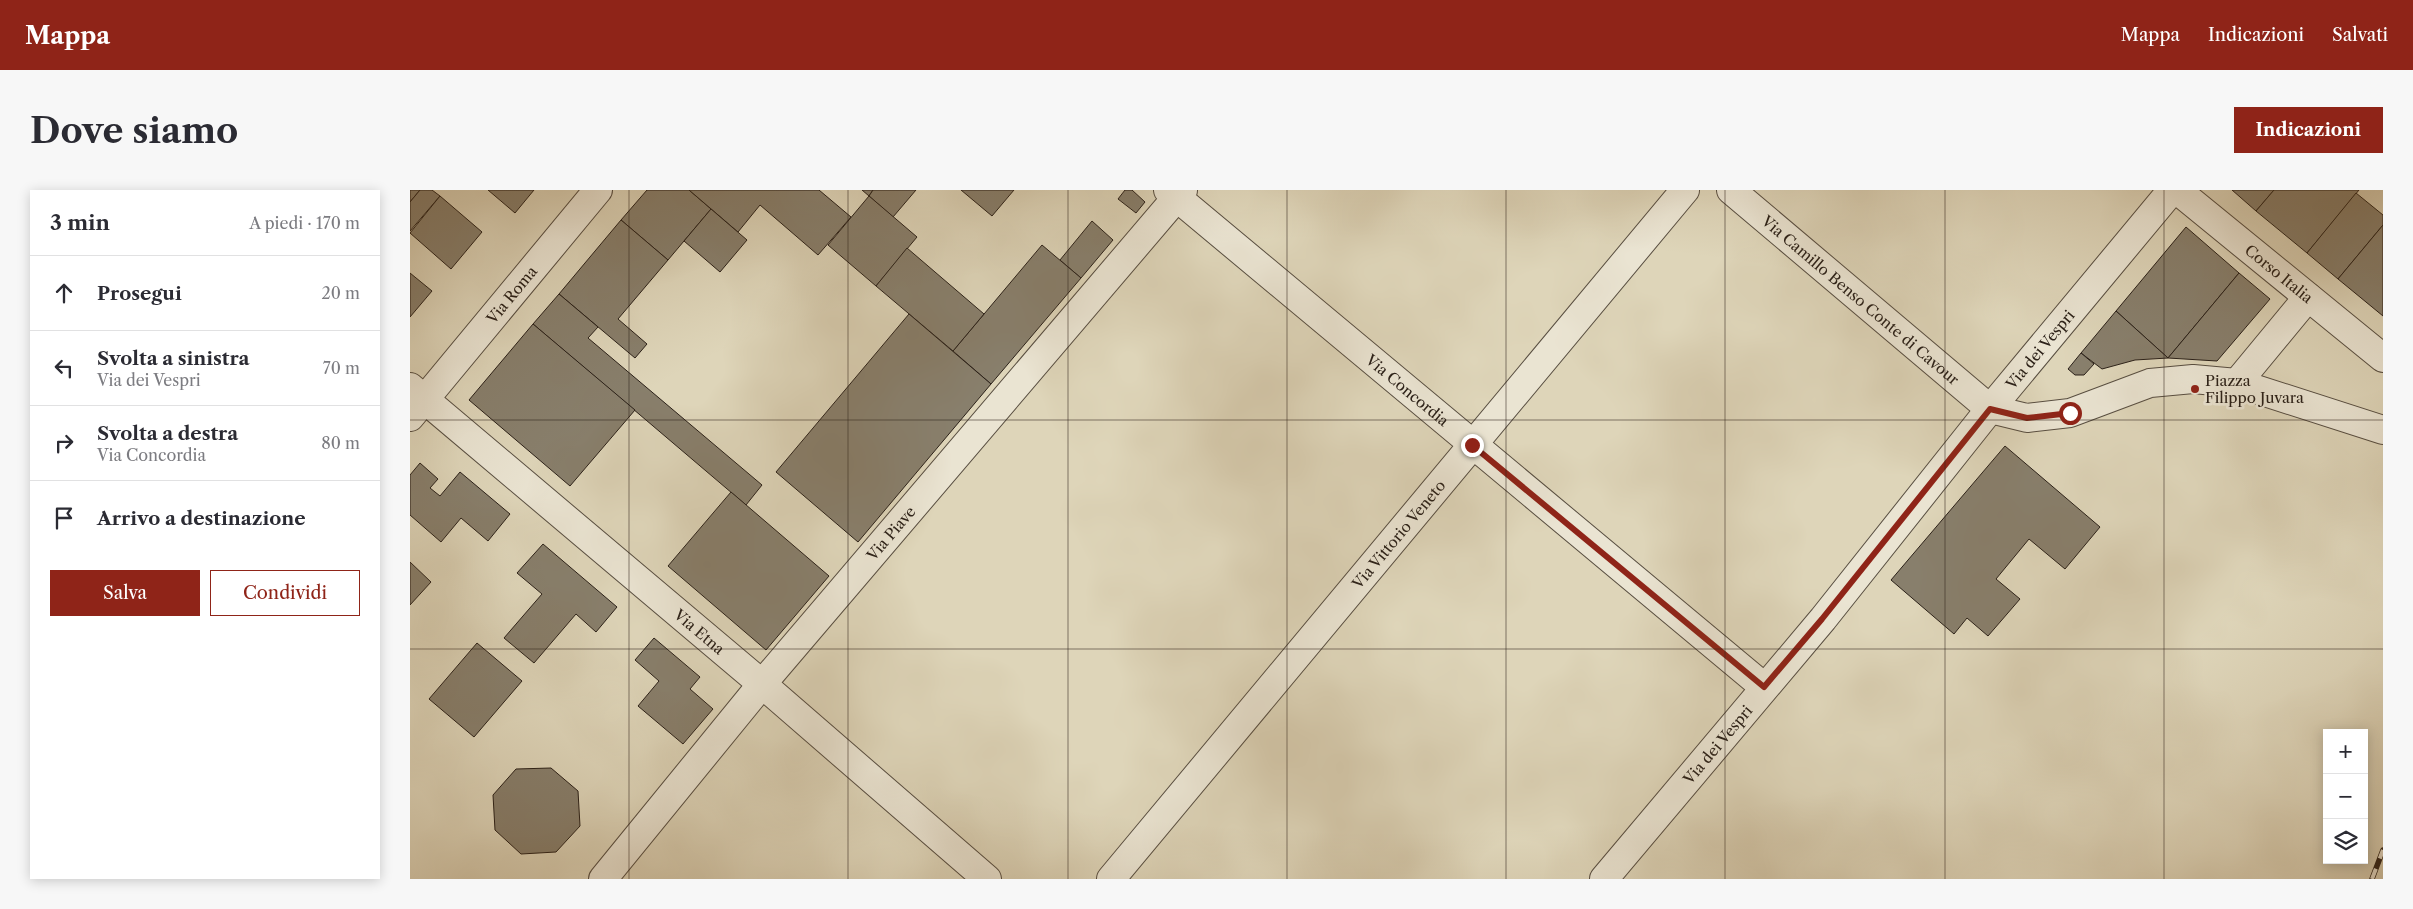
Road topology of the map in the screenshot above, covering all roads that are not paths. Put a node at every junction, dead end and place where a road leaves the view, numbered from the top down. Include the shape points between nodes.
1 (598, 190) edge
2 (1685, 190) edge
3 (1732, 190) edge
4 (2172, 190) edge
5 (2177, 190) edge
6 (1176, 193) edge
7 (2308, 297) junction
8 (2383, 358) edge
9 (2237, 383) junction
10 (415, 401) edge
11 (1990, 409) junction
12 (2383, 430) edge
13 (1472, 445) junction
14 (762, 684) junction
15 (1764, 687) junction
16 (603, 879) edge
17 (987, 879) edge
18 (1111, 879) edge
19 (1604, 879) edge

1 - 10 street, Via Roma
2 - 13 street, Via Vittorio Veneto
3 - 11 street, Via Camillo Benso Conte di Cavour
4 - 11 street, Via dei Vespri
5 - 7 street, Corso Italia
6 - 13 street, Via Concordia
6 - 14 street, Via Piave
7 - 8 street, Corso Italia
7 - 9 street
9 - 11 street via 2193,379 2150,383 2070,413 2027,418
9 - 12 street
10 - 14 street, Via Etna
11 - 15 street, Via dei Vespri
13 - 15 street, Via Concordia
13 - 18 street, Via Vittorio Veneto
14 - 16 street, Via Piave
14 - 17 street, Via Etna
15 - 19 street, Via dei Vespri

